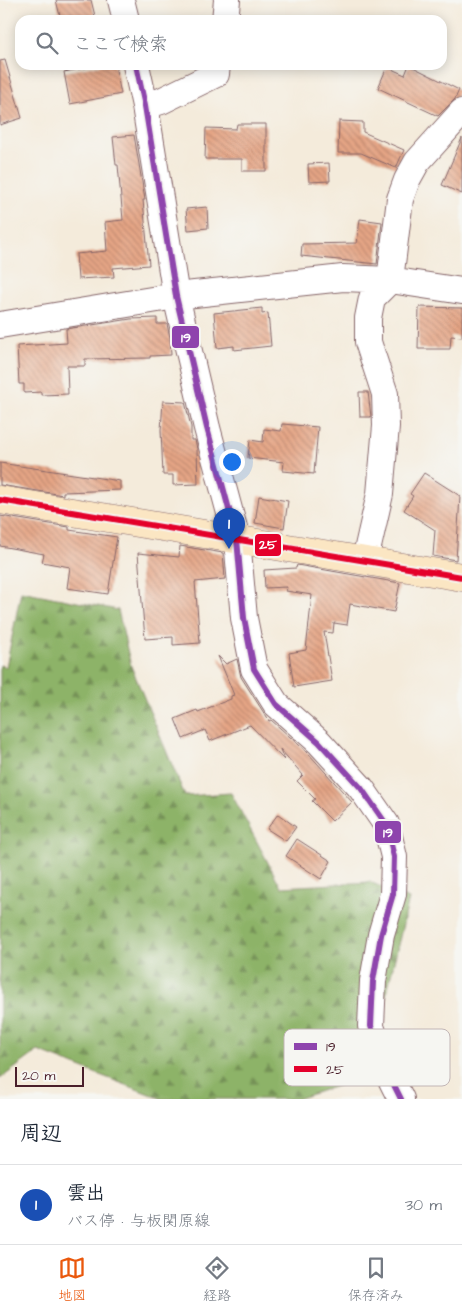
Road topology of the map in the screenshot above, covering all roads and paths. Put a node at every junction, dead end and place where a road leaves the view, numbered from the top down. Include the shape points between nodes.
1 (121, 0) edge
2 (227, 0) edge
3 (125, 15) edge
4 (226, 15) edge
5 (137, 70) edge
6 (217, 70) edge
7 (145, 106) junction
8 (462, 112) edge
9 (390, 280) junction
10 (462, 291) edge
11 (176, 296) junction
12 (2, 318) edge
13 (0, 500) edge
14 (236, 539) junction
15 (365, 560) junction
16 (462, 577) edge
17 (372, 1029) edge
18 (394, 1086) edge
19 (400, 1099) edge

1 - 3 street
2 - 4 street
5 - 7 street
6 - 7 street via 216,74
7 - 11 street
8 - 9 street via 417,162 407,180 400,199
9 - 10 street
9 - 11 street via 343,278
9 - 15 street via 372,298 368,318 368,342 385,394 386,426 380,494
11 - 12 street
11 - 14 street
13 - 14 main road
14 - 15 main road
14 - 17 street via 244,618 254,669 276,704 319,742 362,788 386,824 394,857 393,894 381,935 373,981
15 - 16 main road
18 - 19 street

